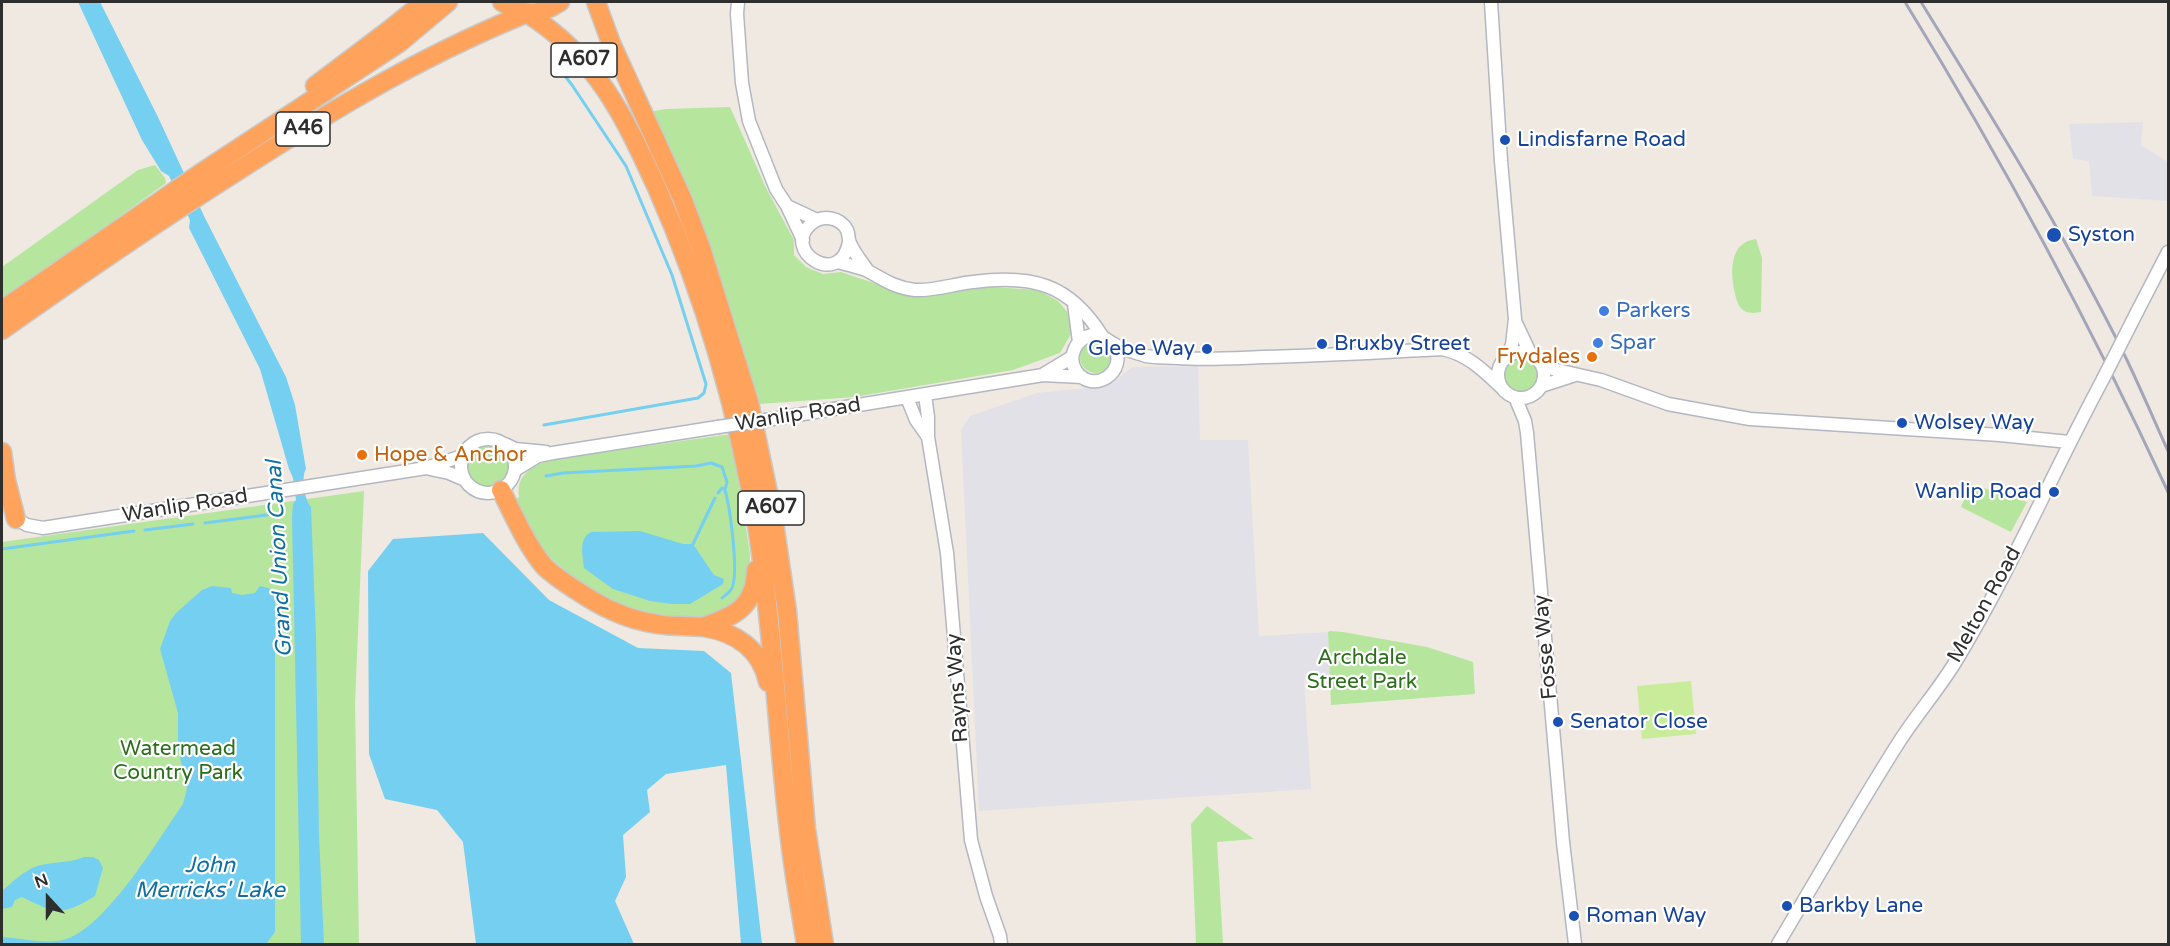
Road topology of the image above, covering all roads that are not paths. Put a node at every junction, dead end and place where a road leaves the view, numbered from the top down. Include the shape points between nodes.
1 (424, 2) edge
2 (448, 2) edge
3 (502, 2) edge
4 (560, 2) edge
5 (596, 2) edge
6 (738, 2) edge
7 (1491, 2) edge
8 (527, 14) junction
9 (247, 142) junction
10 (204, 181) junction
11 (787, 206) junction
12 (161, 209) junction
13 (817, 220) junction
14 (802, 240) junction
15 (849, 242) junction
16 (2169, 252) edge
17 (838, 262) junction
18 (868, 271) junction
19 (1074, 304) junction
20 (2, 310) edge
21 (1515, 320) junction
22 (2, 330) edge
23 (1102, 336) junction
24 (1079, 342) junction
25 (1114, 345) junction
26 (1147, 356) junction
27 (1072, 357) junction
28 (1536, 359) junction
29 (1505, 360) junction
30 (1475, 363) junction
31 (1117, 366) junction
32 (1043, 375) junction
33 (1576, 375) junction
34 (1082, 376) junction
35 (1501, 387) junction
36 (1537, 390) junction
37 (925, 395) junction
38 (1515, 397) junction
39 (907, 398) junction
40 (1525, 421) junction
41 (928, 437) junction
42 (501, 442) junction
43 (2069, 442) junction
44 (2, 452) edge
45 (553, 453) junction
46 (462, 456) junction
47 (426, 468) junction
48 (515, 470) junction
49 (463, 479) junction
50 (501, 490) junction
51 (16, 519) joint
52 (758, 535) junction
53 (703, 627) junction
54 (779, 733) junction
55 (824, 940) edge
56 (1003, 942) edge
57 (806, 945) edge
58 (1575, 945) edge
59 (1778, 945) edge

1 - 9 highway
2 - 9 highway, A46 via 399,44
3 - 8 highway
4 - 8 highway
5 - 55 highway, A607 via 615,54 682,198 748,402 773,516 787,611 806,829
6 - 11 street via 742,83 749,121 776,189
7 - 21 street
8 - 10 highway, A46 via 457,43 375,85 265,152
8 - 52 highway, A607 via 564,39 606,88 660,196 685,254 728,394
9 - 10 highway, A46
10 - 12 highway, A46
11 - 13 street
11 - 14 street
12 - 20 highway, A46
12 - 22 highway, A46
13 - 14 street via 810,224
13 - 15 street via 837,221 847,230
14 - 17 street via 804,250 818,264
15 - 17 street
15 - 18 street
16 - 43 street, Melton Road, bridge
17 - 18 street
18 - 19 street via 880,280 915,290 1013,278 1038,282 1063,292
19 - 23 street
19 - 24 street
21 - 28 street
21 - 29 street via 1512,345
23 - 24 street via 1093,335
23 - 25 street
24 - 27 street
25 - 26 street
25 - 31 street via 1119,357
26 - 30 street via 1216,358 1442,349
26 - 31 street
27 - 32 street, Wanlip Road
27 - 34 street
28 - 29 street via 1518,353
28 - 33 street via 1548,368
28 - 36 street via 1544,374
29 - 30 street via 1489,365
29 - 35 street via 1499,370
30 - 35 street
31 - 34 street via 1104,380 1090,381
32 - 34 street, Wanlip Road
32 - 37 street, Wanlip Road
33 - 36 street
33 - 43 street via 1668,404 1749,419
35 - 38 street
36 - 38 street via 1527,397
36 - 40 street, Fosse Way
37 - 39 street, Wanlip Road
37 - 41 street, Rayns Way
38 - 40 street, Fosse Way
39 - 41 street, Rayns Way
39 - 45 street, Wanlip Road, bridge
40 - 58 street, Fosse Way
41 - 56 street, Rayns Way via 947,553 971,840
42 - 45 street, Wanlip Road via 515,449
42 - 46 street via 480,440
42 - 48 street via 511,451
43 - 59 street, Melton Road via 1956,662 1878,774
44 - 51 highway
45 - 48 street, Wanlip Road via 538,456
46 - 47 street, Wanlip Road
46 - 49 street
47 - 49 street, Wanlip Road
47 - 51 street, Wanlip Road via 43,528
48 - 50 street via 509,484
49 - 50 street via 482,493
50 - 53 highway via 545,566 578,591 612,611 654,624
52 - 53 highway via 752,593 738,612
52 - 54 highway, A607
53 - 54 highway via 738,639 759,656 766,671
54 - 57 highway, A607

